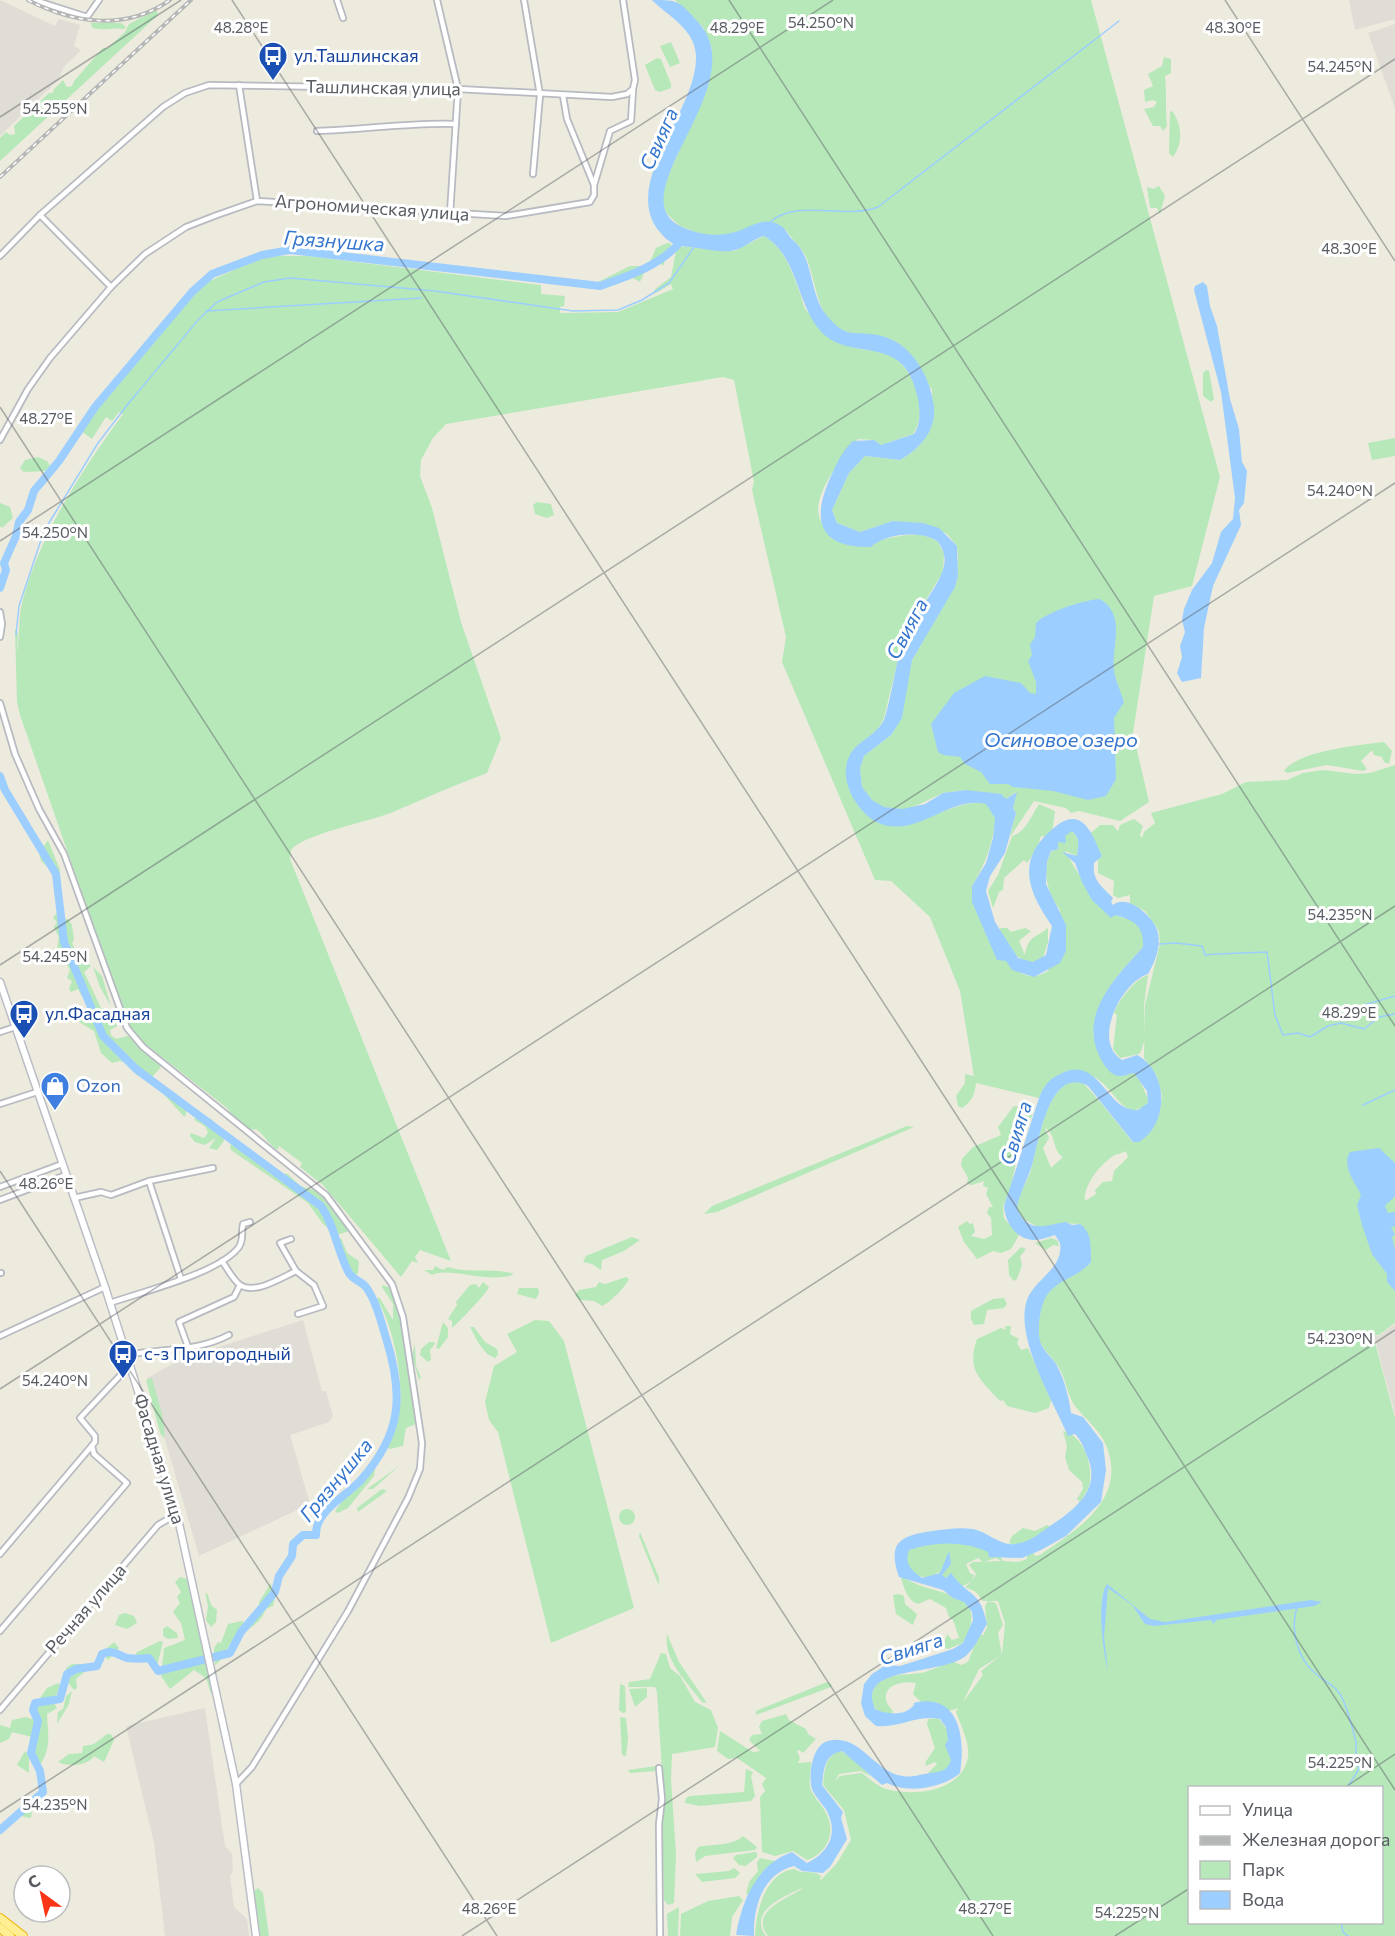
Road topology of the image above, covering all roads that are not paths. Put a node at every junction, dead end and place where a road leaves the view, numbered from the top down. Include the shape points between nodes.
1 (34, 0) edge
2 (99, 0) edge
3 (337, 0) edge
4 (437, 0) edge
5 (524, 0) edge
6 (623, 0) edge
7 (343, 18) dead end
8 (239, 85) junction
9 (458, 89) junction
10 (633, 89) junction
11 (540, 95) junction
12 (563, 96) junction
13 (456, 124) junction
14 (317, 131) dead end
15 (532, 174) dead end
16 (594, 185) junction
17 (257, 201) junction
18 (450, 214) junction
19 (40, 215) junction
20 (0, 256) edge
21 (111, 287) junction
22 (0, 440) edge
23 (0, 612) edge
24 (0, 637) edge
25 (0, 703) edge
26 (0, 982) edge
27 (15, 1027) junction
28 (0, 1032) edge
29 (37, 1092) junction
30 (0, 1104) edge
31 (62, 1164) junction
32 (213, 1168) dead end
33 (66, 1175) junction
34 (149, 1181) junction
35 (0, 1187) edge
36 (74, 1198) junction
37 (0, 1200) edge
38 (250, 1222) dead end
39 (291, 1239) dead end
40 (222, 1261) junction
41 (296, 1271) junction
42 (181, 1279) junction
43 (240, 1285) junction
44 (105, 1287) junction
45 (110, 1303) junction
46 (298, 1314) dead end
47 (229, 1335) dead end
48 (0, 1336) edge
49 (188, 1347) junction
50 (127, 1355) junction
51 (130, 1365) junction
52 (92, 1446) junction
53 (177, 1514) junction
54 (0, 1554) edge
55 (0, 1631) edge
56 (0, 1710) edge
57 (659, 1768) dead end
58 (236, 1784) junction
59 (0, 1918) edge
60 (0, 1928) edge
61 (10, 1936) edge
62 (23, 1936) edge
63 (256, 1936) edge
64 (660, 1936) edge

1 - 2 street via 87,17
3 - 7 street
4 - 9 street
5 - 11 street
6 - 10 street
8 - 9 street, Ташлинская улица
8 - 17 street
8 - 19 street, Ташлинская улица via 209,85 170,102
9 - 11 street, Ташлинская улица
9 - 13 street
10 - 12 street, Ташлинская улица via 612,97
10 - 16 street via 631,121 610,131
11 - 12 street, Ташлинская улица
11 - 15 street
12 - 16 street via 567,119
13 - 14 street
13 - 18 street
16 - 18 street, Агрономическая улица via 594,195 588,204 506,216
17 - 18 street, Агрономическая улица
17 - 21 street, Агрономическая улица via 186,227 146,254
19 - 20 street, Ташлинская улица
19 - 21 street
21 - 22 street, Агрономическая улица via 50,358
23 - 24 street
25 - 58 street via 15,754 64,854 127,1029 143,1047 326,1195 392,1284 403,1317 422,1443 420,1469 348,1611 252,1767
26 - 27 main road, Фасадная улица
27 - 28 street
27 - 29 main road, Фасадная улица
29 - 30 street
29 - 31 main road, Фасадная улица
31 - 33 main road, Фасадная улица
31 - 35 street
32 - 34 street
33 - 36 main road, Фасадная улица
33 - 37 street
34 - 36 street via 111,1195 100,1192
34 - 42 street
36 - 44 main road, Фасадная улица
38 - 40 street via 243,1224 238,1247
39 - 41 street via 280,1243
40 - 42 street
40 - 43 street
41 - 43 street via 265,1285
41 - 46 street via 314,1285 323,1306
42 - 45 street
43 - 49 street via 234,1297 179,1322
44 - 45 main road, Фасадная улица
44 - 48 street
45 - 50 main road, Фасадная улица
47 - 49 street
49 - 50 street
50 - 51 main road, Фасадная улица
51 - 52 street via 80,1418 95,1436
51 - 53 main road, Фасадная улица
52 - 54 street
52 - 55 street via 94,1454 127,1483
53 - 56 street, Речная улица via 158,1525
53 - 58 main road, Фасадная улица
57 - 64 street
58 - 63 main road
59 - 62 highway
60 - 61 highway

